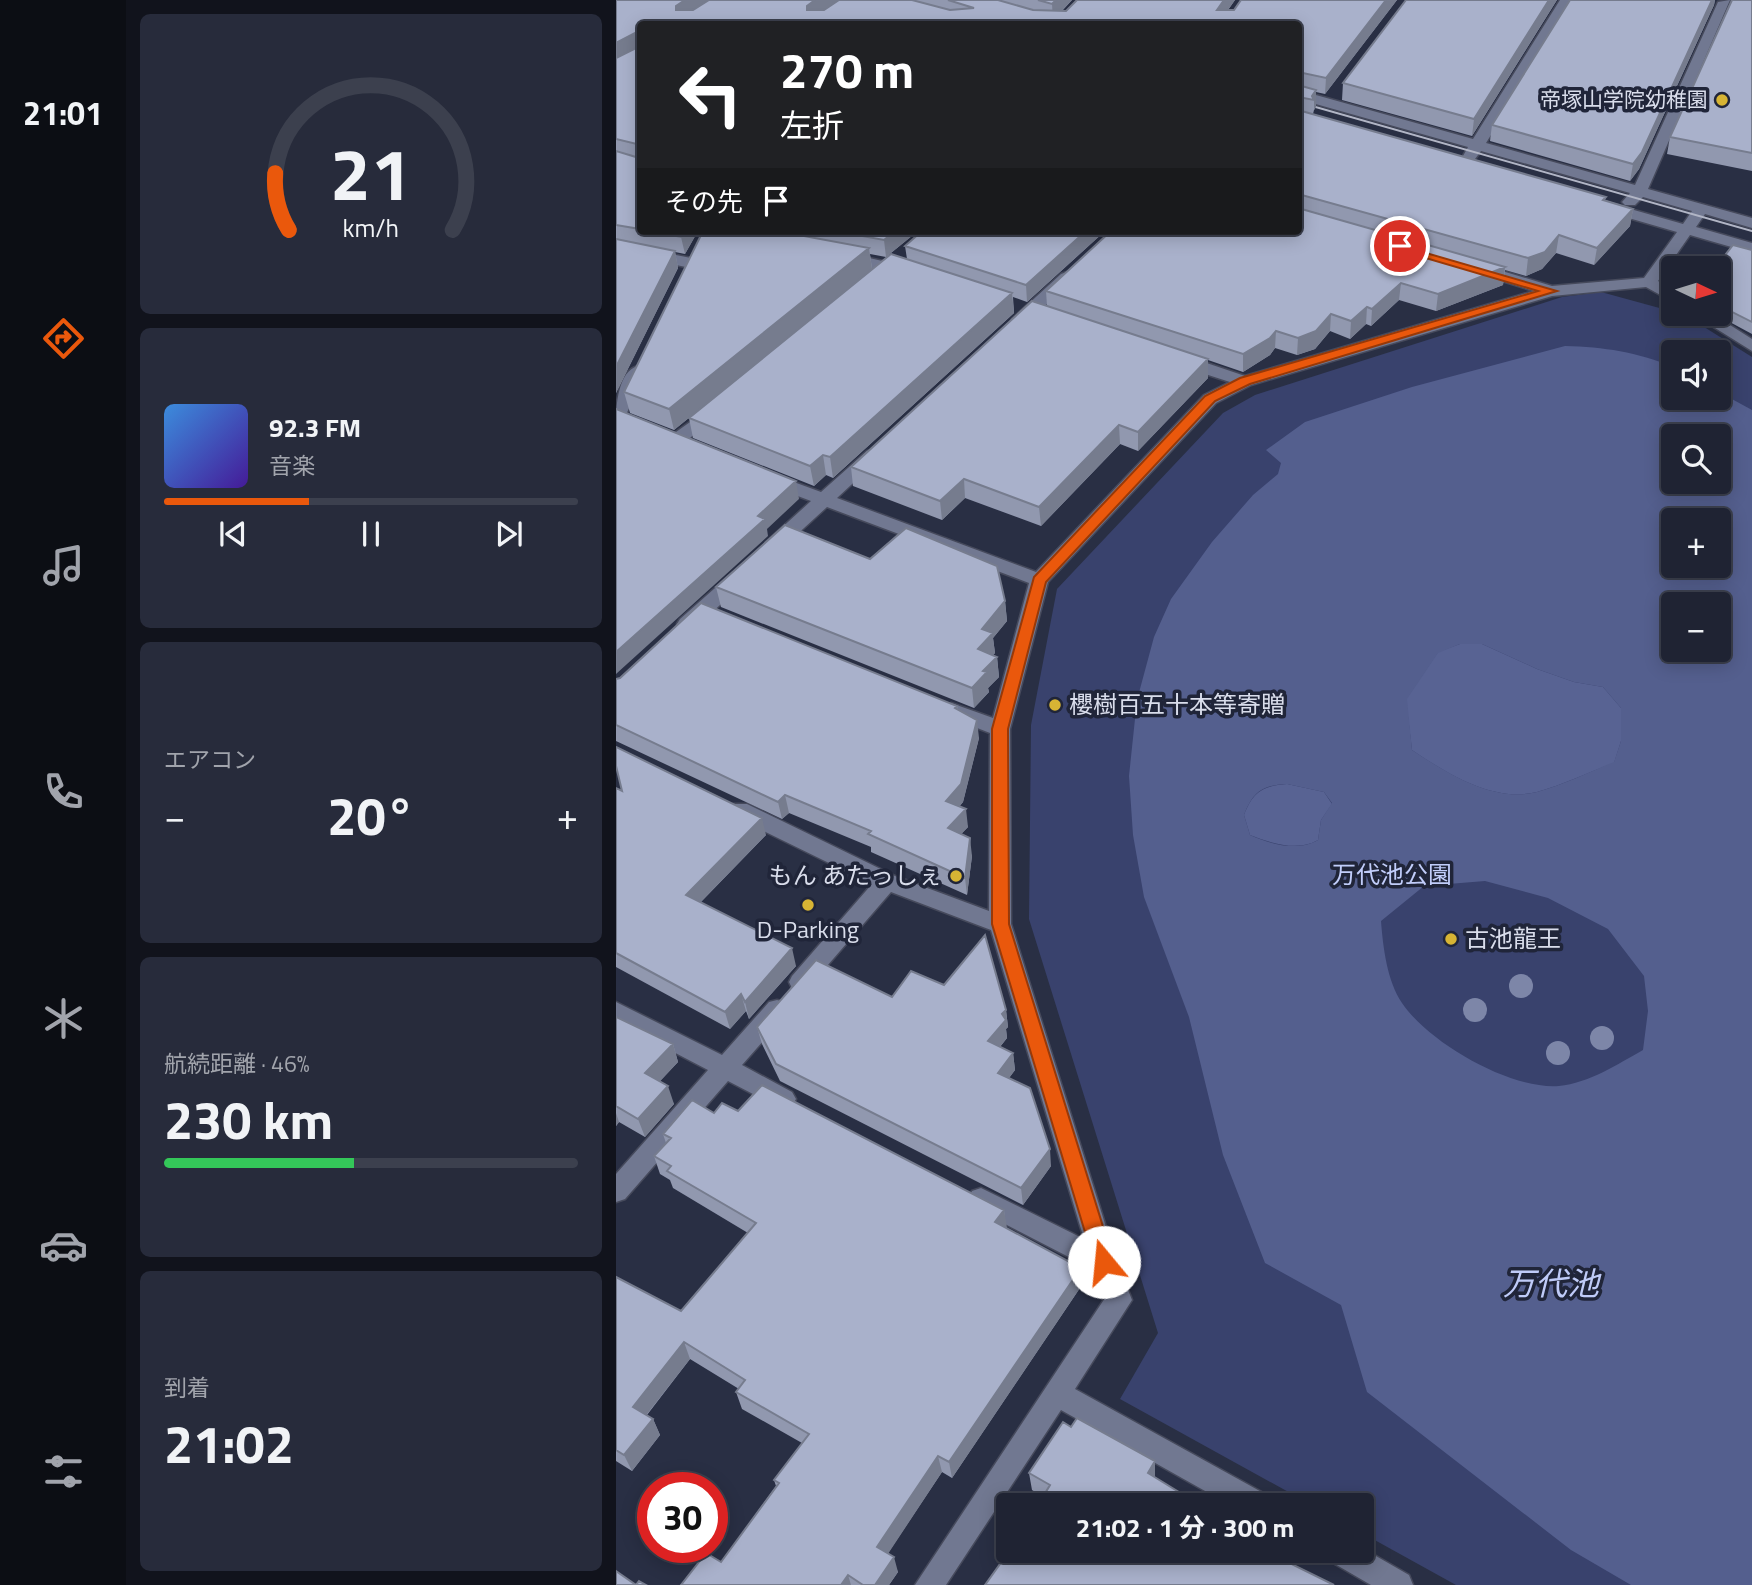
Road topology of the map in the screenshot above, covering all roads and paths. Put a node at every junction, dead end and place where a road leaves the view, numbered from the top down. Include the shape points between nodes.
1 (1567, 0) edge
2 (1727, 2) edge
3 (1302, 94) edge
4 (1334, 98) junction
5 (1318, 116) edge
6 (1479, 146) junction
7 (1468, 168) edge
8 (1639, 192) junction
9 (1595, 204) edge
10 (1701, 209) junction
11 (1622, 212) junction
12 (1752, 223) edge
13 (1688, 231) junction
14 (616, 248) edge
15 (1752, 248) edge
16 (825, 253) edge
17 (895, 261) junction
18 (1458, 263) edge
19 (691, 264) edge
20 (1079, 267) edge
21 (928, 278) edge
22 (1649, 282) junction
23 (869, 283) edge
24 (1661, 290) edge
25 (1551, 291) junction
26 (1720, 326) edge
27 (1009, 330) edge
28 (1752, 346) edge
29 (1169, 356) edge
30 (645, 358) edge
31 (1245, 381) junction
32 (726, 400) edge
33 (619, 418) edge
34 (886, 443) edge
35 (700, 450) edge
36 (750, 470) edge
37 (824, 500) junction
38 (1039, 580) junction
39 (703, 610) junction
40 (728, 620) edge
41 (674, 636) edge
42 (935, 703) edge
43 (1000, 729) junction
44 (727, 804) edge
45 (887, 882) junction
46 (1000, 924) junction
47 (616, 1012) edge
48 (725, 1069) junction
49 (811, 1113) edge
50 (957, 1187) edge
51 (616, 1191) edge
52 (1104, 1262) junction
53 (1057, 1393) junction
54 (1236, 1493) edge
55 (1361, 1563) edge
56 (929, 1585) edge
57 (1399, 1585) edge

1 - 6 street
2 - 8 street
3 - 4 street
4 - 5 street
4 - 6 street
6 - 7 street
6 - 8 street
8 - 10 street
8 - 11 street
9 - 11 street
10 - 12 street
10 - 13 street
11 - 13 street
13 - 15 street
13 - 22 street
14 - 19 street
16 - 17 street
17 - 21 street
17 - 23 street
18 - 25 street
20 - 27 street
22 - 24 street
22 - 25 street
25 - 31 street
26 - 28 street
29 - 31 street
30 - 33 street
31 - 38 street via 1210,399
32 - 35 street via 670,438
34 - 37 street
36 - 37 street
37 - 38 street
37 - 39 street
38 - 43 street
39 - 40 street
39 - 41 street
42 - 43 street
43 - 46 street
44 - 45 street
45 - 46 street
45 - 48 street
46 - 52 street
47 - 48 street
48 - 49 street
48 - 51 street
50 - 52 street
52 - 53 street via 1119,1300
53 - 54 street
53 - 56 street
55 - 57 street

